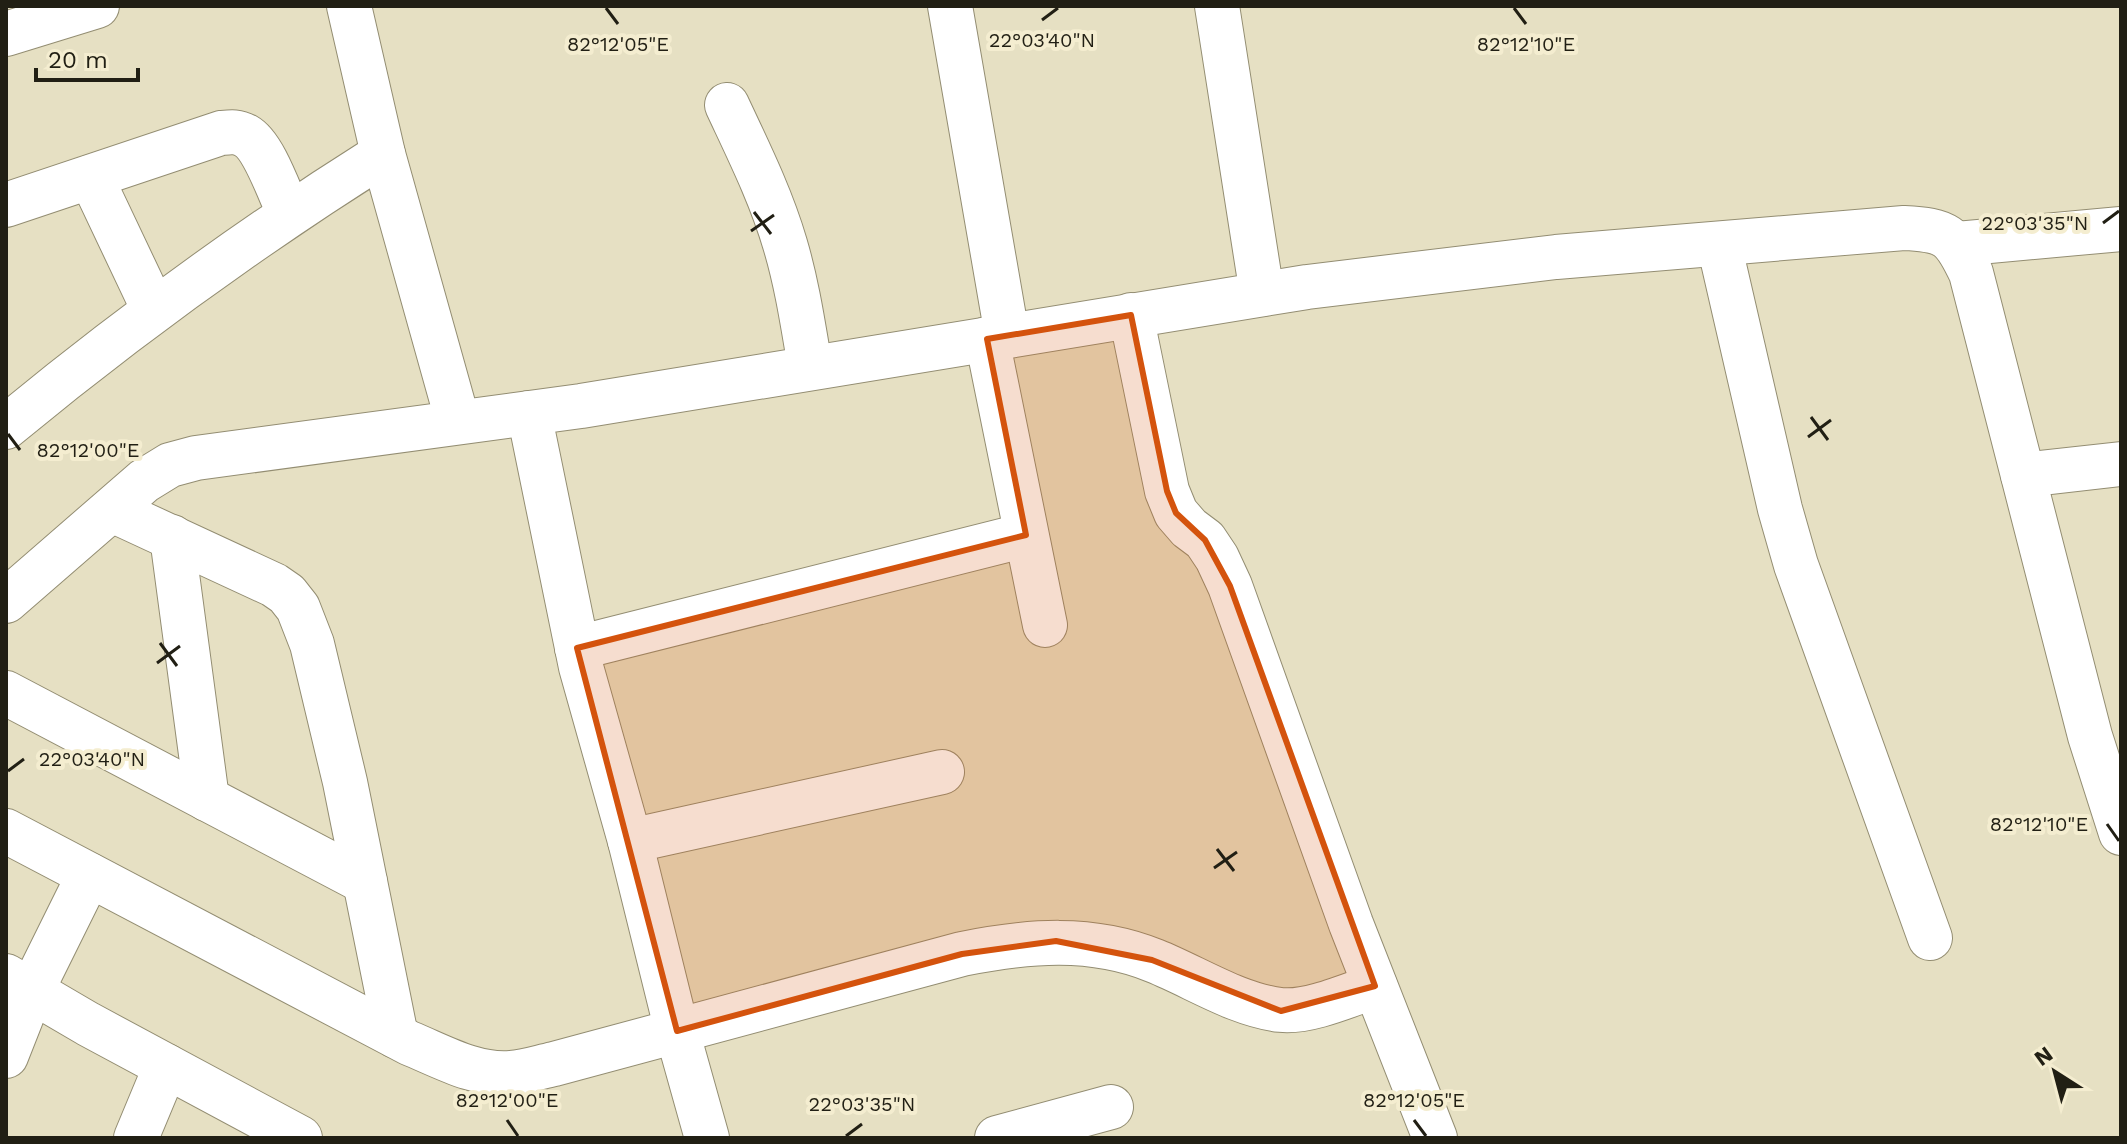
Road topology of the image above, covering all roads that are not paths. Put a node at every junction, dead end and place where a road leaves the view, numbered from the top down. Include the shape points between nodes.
1 (97, 6) edge
2 (349, 6) edge
3 (950, 6) edge
4 (1217, 6) edge
5 (6, 34) edge
6 (727, 105) dead end
7 (383, 154) junction
8 (91, 177) junction
9 (6, 205) edge
10 (289, 213) junction
11 (2121, 229) edge
12 (1719, 244) junction
13 (1957, 244) junction
14 (1262, 294) junction
15 (154, 310) junction
16 (1131, 315) junction
17 (997, 337) junction
18 (810, 366) junction
19 (529, 413) junction
20 (10, 416) edge
21 (458, 422) junction
22 (2121, 464) edge
23 (2023, 475) junction
24 (112, 510) junction
25 (1026, 535) junction
26 (172, 537) junction
27 (6, 601) edge
28 (1045, 625) dead end
29 (577, 648) junction
30 (6, 693) edge
31 (942, 772) dead end
32 (207, 799) junction
33 (6, 831) edge
34 (2121, 833) edge
35 (630, 841) junction
36 (89, 875) junction
37 (365, 882) junction
38 (1930, 938) dead end
39 (19, 983) edge
40 (1375, 986) junction
41 (677, 1031) junction
42 (396, 1036) junction
43 (6, 1056) edge
44 (166, 1066) junction
45 (1111, 1107) dead end
46 (136, 1138) edge
47 (300, 1138) edge
48 (707, 1138) edge
49 (997, 1138) edge
50 (1435, 1138) edge

1 - 5 street
2 - 7 street
3 - 17 street
4 - 14 street
6 - 18 street via 785,243
7 - 10 street
7 - 21 street
8 - 9 street
8 - 10 street via 236,132 258,148
8 - 15 street
10 - 15 street
11 - 13 street
12 - 13 street via 1904,228 1933,230
12 - 14 street via 1556,257
12 - 38 street via 1796,565
13 - 23 street via 1971,273
14 - 16 street
15 - 20 street
16 - 17 street
16 - 40 street via 1167,491 1176,513 1205,540 1230,586
17 - 18 street
17 - 25 street
18 - 19 street
19 - 21 street
19 - 29 street
21 - 24 street via 196,458 170,465 144,481
22 - 23 street
23 - 34 street via 2090,736
24 - 26 street
24 - 27 street
25 - 28 street
25 - 29 street
26 - 32 street
26 - 37 street via 274,585 298,608 312,644
29 - 35 street
30 - 32 street
31 - 35 street
32 - 37 street
33 - 36 street
35 - 41 street
36 - 39 street
36 - 42 street
37 - 42 street
39 - 43 street
39 - 44 street
40 - 41 street via 1281,1011 1107,947 1042,942 962,954
40 - 50 street
41 - 42 street via 511,1073 459,1064
41 - 48 street
44 - 46 street
44 - 47 street
45 - 49 street

